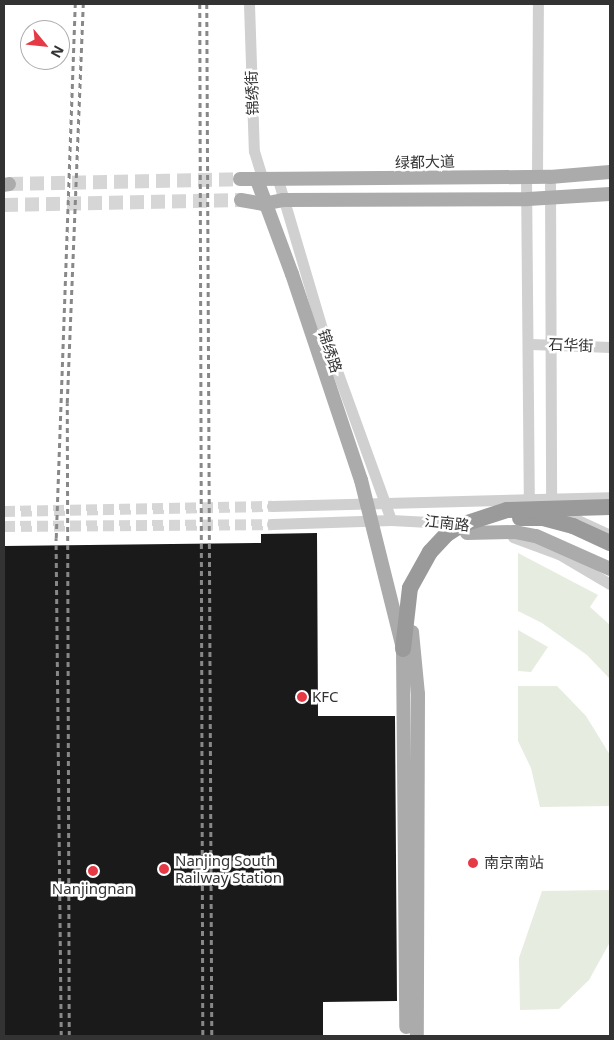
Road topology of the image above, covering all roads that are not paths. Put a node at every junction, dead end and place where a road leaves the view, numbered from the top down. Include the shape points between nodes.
1 (249, 4) edge
2 (538, 4) edge
3 (610, 172) edge
4 (538, 176) junction
5 (240, 179) tunnel mouth
6 (260, 180) junction
7 (278, 180) junction
8 (610, 194) edge
9 (550, 198) junction
10 (528, 199) junction
11 (241, 200) tunnel mouth
12 (283, 200) junction
13 (263, 204) junction
14 (531, 344) junction
15 (552, 344) junction
16 (610, 347) edge
17 (551, 496) junction
18 (529, 497) junction
19 (610, 497) edge
20 (452, 498) junction
21 (383, 504) junction
22 (272, 506) tunnel mouth
23 (610, 507) edge
24 (390, 520) junction
25 (272, 524) tunnel mouth
26 (610, 535) edge
27 (462, 536) junction
28 (610, 543) edge
29 (423, 562) junction
30 (610, 569) edge
31 (610, 584) edge
32 (412, 632) joint
33 (403, 649) junction
34 (405, 1032) edge
35 (417, 1036) edge

1 - 6 street, 锦绣街 via 254,151
2 - 4 street
3 - 4 main road, 绿都大道
4 - 7 main road, 绿都大道
4 - 9 street
4 - 10 street
5 - 6 main road, 绿都大道
6 - 7 main road, 绿都大道
6 - 13 main road
7 - 12 street, 锦绣路
8 - 9 main road
9 - 10 main road
9 - 15 street
10 - 12 main road
10 - 14 street
11 - 13 main road
12 - 13 main road
12 - 21 street, 锦绣路
13 - 33 main road, bridge via 292,274 361,480
14 - 15 street, 石华街
14 - 18 street
15 - 16 street, 石华街
15 - 17 street
17 - 18 street, 江南路
17 - 19 street, 江南路
18 - 20 street, 江南路
20 - 21 street, 江南路
20 - 26 street via 566,516
21 - 22 street, 江南路
21 - 24 street, 锦绣路
23 - 29 highway, bridge via 541,507 483,516 447,534
24 - 25 street, 江南路
24 - 31 street, 江南路 via 471,524 559,554
27 - 28 highway, bridge via 507,520 543,518 573,526
27 - 29 highway
27 - 30 main road, bridge via 515,532 536,536
27 - 32 highway via 427,568 415,602
29 - 33 highway, bridge via 410,588
32 - 35 main road, bridge via 418,694
33 - 34 main road, bridge

